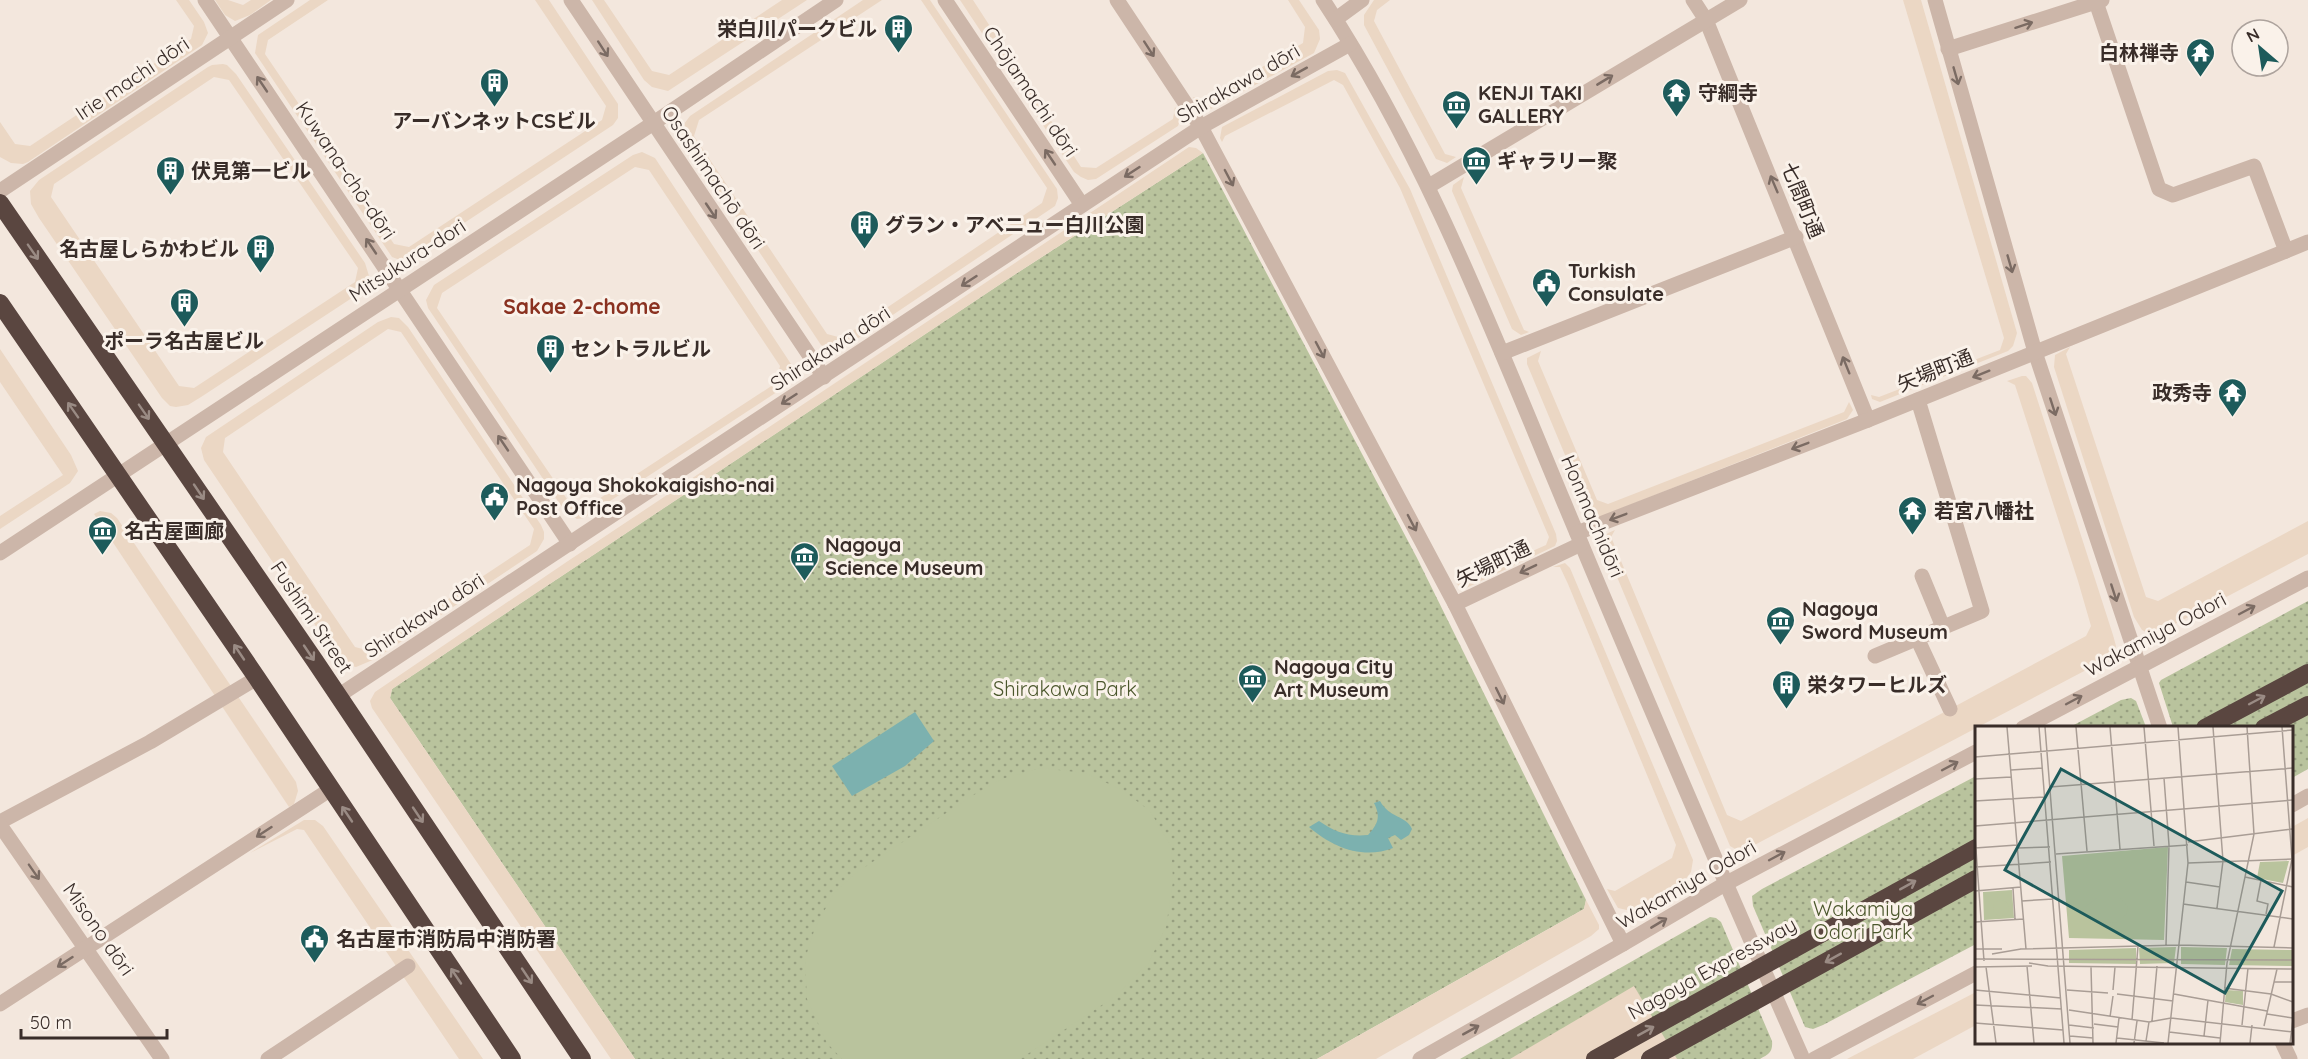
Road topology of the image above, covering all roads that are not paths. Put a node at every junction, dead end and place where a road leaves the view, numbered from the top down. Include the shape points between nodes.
1 (205, 0) edge
2 (287, 0) edge
3 (571, 0) edge
4 (836, 0) edge
5 (945, 0) edge
6 (1117, 0) edge
7 (1323, 0) edge
8 (1362, 0) edge
9 (1693, 0) edge
10 (1740, 0) edge
11 (1935, 0) edge
12 (2099, 1) edge
13 (1336, 20) junction
14 (1706, 20) junction
15 (231, 37) junction
16 (1350, 44) junction
17 (1948, 49) junction
18 (652, 124) junction
19 (1201, 127) junction
20 (1429, 186) junction
21 (0, 191) edge
22 (0, 203) edge
23 (1082, 205) junction
24 (1796, 237) junction
25 (2308, 242) edge
26 (2286, 251) junction
27 (401, 289) junction
28 (0, 303) edge
29 (2035, 352) junction
30 (1502, 353) junction
31 (824, 376) junction
32 (1918, 399) junction
33 (1868, 420) junction
34 (166, 444) junction
35 (118, 475) junction
36 (1579, 538) junction
37 (570, 544) junction
38 (0, 553) edge
39 (1922, 576) dead end
40 (2308, 578) edge
41 (1455, 604) junction
42 (1943, 627) junction
43 (1917, 638) junction
44 (1875, 656) dead end
45 (2139, 666) junction
46 (2308, 673) edge
47 (257, 678) junction
48 (338, 696) junction
49 (2308, 705) edge
50 (1950, 709) dead end
51 (2027, 726) edge
52 (2159, 726) edge
53 (2209, 726) edge
54 (2269, 726) edge
55 (1975, 753) edge
56 (331, 789) junction
57 (2308, 796) edge
58 (2293, 804) edge
59 (0, 823) edge
60 (1975, 849) edge
61 (1975, 880) edge
62 (1725, 884) junction
63 (1623, 944) junction
64 (87, 948) junction
65 (408, 966) dead end
66 (1975, 974) edge
67 (0, 1004) edge
68 (2308, 1015) edge
69 (2293, 1021) edge
70 (2283, 1044) edge
71 (162, 1059) edge
72 (268, 1059) edge
73 (512, 1059) edge
74 (582, 1059) edge
75 (1420, 1059) edge
76 (1595, 1059) edge
77 (1650, 1059) edge
78 (1803, 1059) edge
79 (1814, 1059) edge
80 (2290, 1059) edge

1 - 15 street, Kuwana-chō-dōri
2 - 15 street, Irie machi dōri
3 -> 18 street, Osashimachō dōri
4 - 18 street, Mitsukura-dori
23 -> 5 street, Chōjamachi dōri
6 -> 19 street
7 - 13 street, Honmachidōri
8 - 13 street
9 - 14 street, 七間町通
10 - 14 street
11 - 17 street
17 -> 12 street
12 - 26 street via 2159,189 2173,195 2254,166
13 - 16 street, Honmachidōri
20 -> 14 street
24 -> 14 street, 七間町通
15 - 21 street, Irie machi dōri
27 -> 15 street, Kuwana-chō-dōri
16 -> 19 street, Shirakawa dōri
16 - 20 street, Honmachidōri
17 -> 29 street
18 - 27 street, Mitsukura-dori
18 -> 31 street, Osashimachō dōri
19 -> 23 street, Shirakawa dōri
19 -> 41 street
20 - 30 street, Honmachidōri
22 -> 34 highway, Fushimi Street
23 -> 31 street, Shirakawa dōri
24 - 30 street
33 -> 24 street, 七間町通
25 - 26 street, 矢場町通
26 - 29 street, 矢場町通
27 - 34 street, Mitsukura-dori
37 -> 27 street, Kuwana-chō-dōri
35 -> 28 highway
29 -> 32 street, 矢場町通
29 -> 45 street
30 - 36 street, Honmachidōri
31 -> 37 street, Shirakawa dōri
32 - 33 street, 矢場町通
32 - 42 street via 1982,611
33 -> 36 street, 矢場町通
34 - 35 street, Mitsukura-dori
34 -> 48 highway, Fushimi Street
35 - 38 street, Mitsukura-dori
47 -> 35 highway
36 -> 41 street, 矢場町通
36 - 62 street, Honmachidōri
37 - 48 street, Shirakawa dōri
39 - 42 street
45 -> 40 street, Wakamiya Odori
41 -> 63 street
42 - 43 street
43 - 44 street
43 - 50 street
51 -> 45 street, Wakamiya Odori
45 - 52 street
53 -> 46 highway
47 - 56 highway
47 - 59 street via 150,742
48 -> 74 highway, Fushimi Street
49 - 54 highway
62 -> 55 street, Wakamiya Odori
56 -> 64 street
73 -> 56 highway
57 - 58 street
59 -> 64 street, Misono dōri
76 -> 60 highway, Nagoya Expressway, bridge
61 -> 77 highway, bridge
63 -> 62 street, Wakamiya Odori
62 - 78 street, Honmachidōri
75 -> 63 street, Wakamiya Odori
64 -> 67 street
64 - 71 street, Misono dōri
65 - 72 street
66 -> 79 street
68 - 69 street
70 - 80 street

